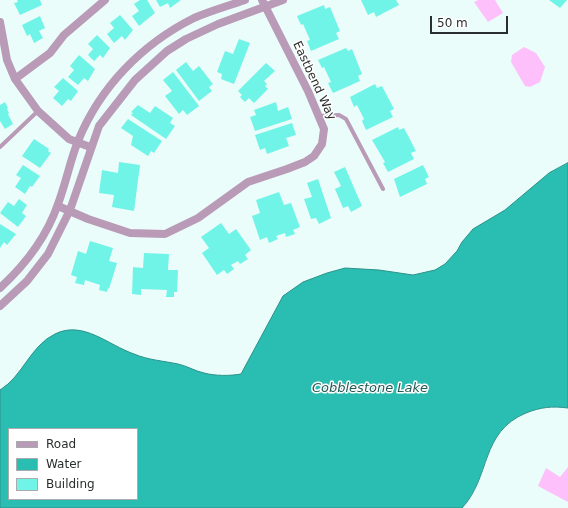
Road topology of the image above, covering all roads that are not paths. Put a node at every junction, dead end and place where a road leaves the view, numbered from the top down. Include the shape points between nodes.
1 (105, 0) edge
2 (245, 0) edge
3 (283, 0) edge
4 (263, 4) edge
5 (0, 22) edge
6 (15, 79) junction
7 (38, 111) junction
8 (318, 116) junction
9 (78, 142) junction
10 (0, 147) edge
11 (90, 147) junction
12 (383, 190) dead end
13 (58, 206) junction
14 (70, 210) junction
15 (0, 287) edge
16 (10, 297) junction
17 (0, 306) edge

1 - 6 street via 64,35 50,53
2 - 9 street via 195,18 140,53 100,98 87,119
3 - 4 street
4 - 8 street, Eastbend Way via 308,91
4 - 11 street via 186,39 151,64 99,126
5 - 6 street via 7,60
6 - 7 street
7 - 9 street via 69,139
7 - 10 lane
8 - 12 lane via 339,115 346,119
8 - 14 street, Eastbend Way via 324,129 322,144 314,156 305,162 248,182 198,218 165,234 130,232 88,219
9 - 11 street
9 - 13 street
11 - 14 street
13 - 14 street, Eastbend Way
13 - 15 street via 36,246 17,272
14 - 16 street via 48,254 27,281
15 - 16 street
16 - 17 street

